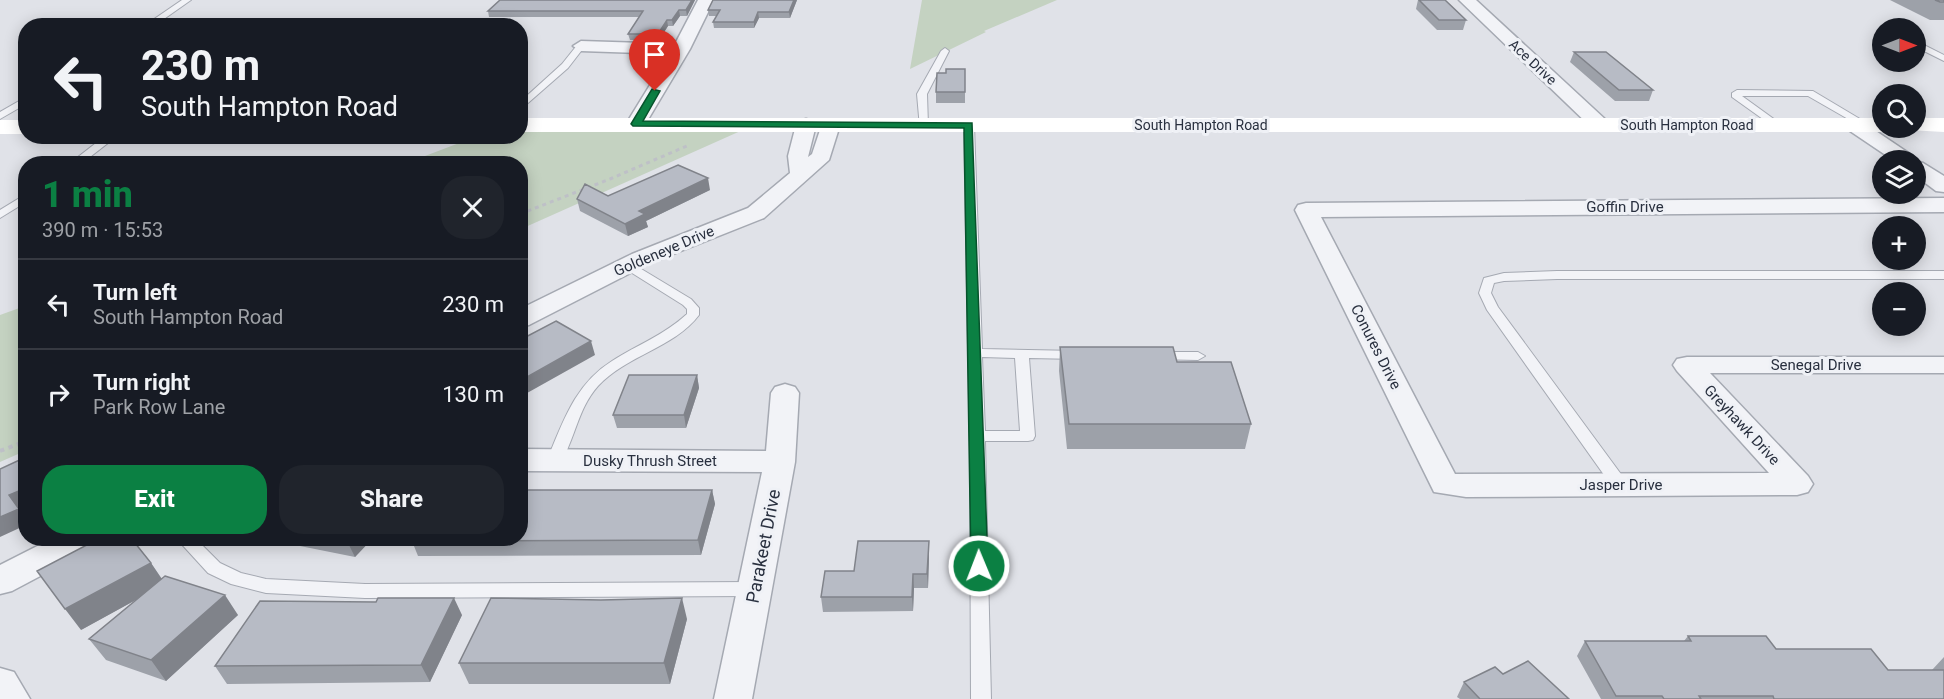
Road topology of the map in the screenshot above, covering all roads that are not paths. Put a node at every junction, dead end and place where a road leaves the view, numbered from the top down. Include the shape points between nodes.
1 (187, 0) edge
2 (706, 0) edge
3 (1467, 0) edge
4 (160, 18) edge
5 (581, 46) joint
6 (682, 49) junction
7 (1926, 49) edge
8 (945, 51) dead end
9 (1944, 58) edge
10 (528, 100) edge
11 (18, 105) edge
12 (0, 116) edge
13 (636, 124) junction
14 (1599, 124) junction
15 (528, 125) edge
16 (806, 125) junction
17 (830, 125) junction
18 (969, 125) junction
19 (1777, 125) junction
20 (1867, 125) edge
21 (1926, 125) edge
22 (1944, 125) edge
23 (923, 126) junction
24 (0, 127) edge
25 (18, 127) edge
26 (101, 144) edge
27 (1895, 150) edge
28 (85, 156) edge
29 (1926, 174) edge
30 (801, 176) junction
31 (1944, 186) edge
32 (18, 203) edge
33 (1944, 205) edge
34 (1306, 210) joint
35 (0, 215) edge
36 (628, 265) junction
37 (1944, 275) edge
38 (528, 315) edge
39 (975, 353) junction
40 (1022, 354) junction
41 (1093, 355) edge
42 (1140, 355) edge
43 (1198, 356) dead end
44 (1687, 365) joint
45 (1944, 365) edge
46 (785, 393) dead end
47 (977, 436) junction
48 (528, 460) edge
49 (555, 460) junction
50 (780, 462) junction
51 (1445, 484) joint
52 (1797, 484) joint
53 (1620, 485) junction
54 (68, 546) edge
55 (189, 546) edge
56 (0, 581) edge
57 (754, 589) junction
58 (0, 684) edge
59 (11, 699) edge
60 (733, 699) edge
61 (981, 699) edge

1 - 4 lane
2 - 6 street
3 - 14 street, Ace Drive
5 - 6 street
5 - 10 lane
6 - 13 street
7 - 9 lane
8 - 23 lane via 922,94
11 - 12 lane
13 - 15 main road, South Hampton Road
13 - 16 main road, South Hampton Road
14 - 18 main road, South Hampton Road
14 - 19 main road, South Hampton Road
16 - 17 main road, South Hampton Road
16 - 30 street via 798,156
17 - 23 main road, South Hampton Road
17 - 30 street, Goldeneye Drive via 822,156
18 - 23 main road, South Hampton Road
18 - 39 lane
19 - 20 main road, South Hampton Road
19 - 20 lane via 1735,95 1810,93
20 - 27 street
21 - 22 main road
24 - 25 main road
26 - 28 lane
29 - 31 street
30 - 36 street, Goldeneye Drive via 756,213
32 - 35 lane
33 - 34 street, Goffin Drive
34 - 51 street, Conures Drive
36 - 38 street, Goldeneye Drive
36 - 49 lane via 687,302 693,315 683,327 595,380 575,411
37 - 53 lane via 1557,276 1488,281 1485,293 1492,308
39 - 40 lane
39 - 47 lane
40 - 41 lane
40 - 47 lane via 1028,436
42 - 43 lane
44 - 45 street, Senegal Drive
44 - 52 street, Greyhawk Drive
46 - 50 street, Parakeet Drive
47 - 61 lane
48 - 49 street, Dusky Thrush Street
49 - 50 street, Dusky Thrush Street
50 - 57 street, Parakeet Drive
51 - 53 street, Jasper Drive
52 - 53 street, Jasper Drive
54 - 56 street
55 - 57 lane via 214,568 266,586 366,591
57 - 60 street, Parakeet Drive
58 - 59 street

